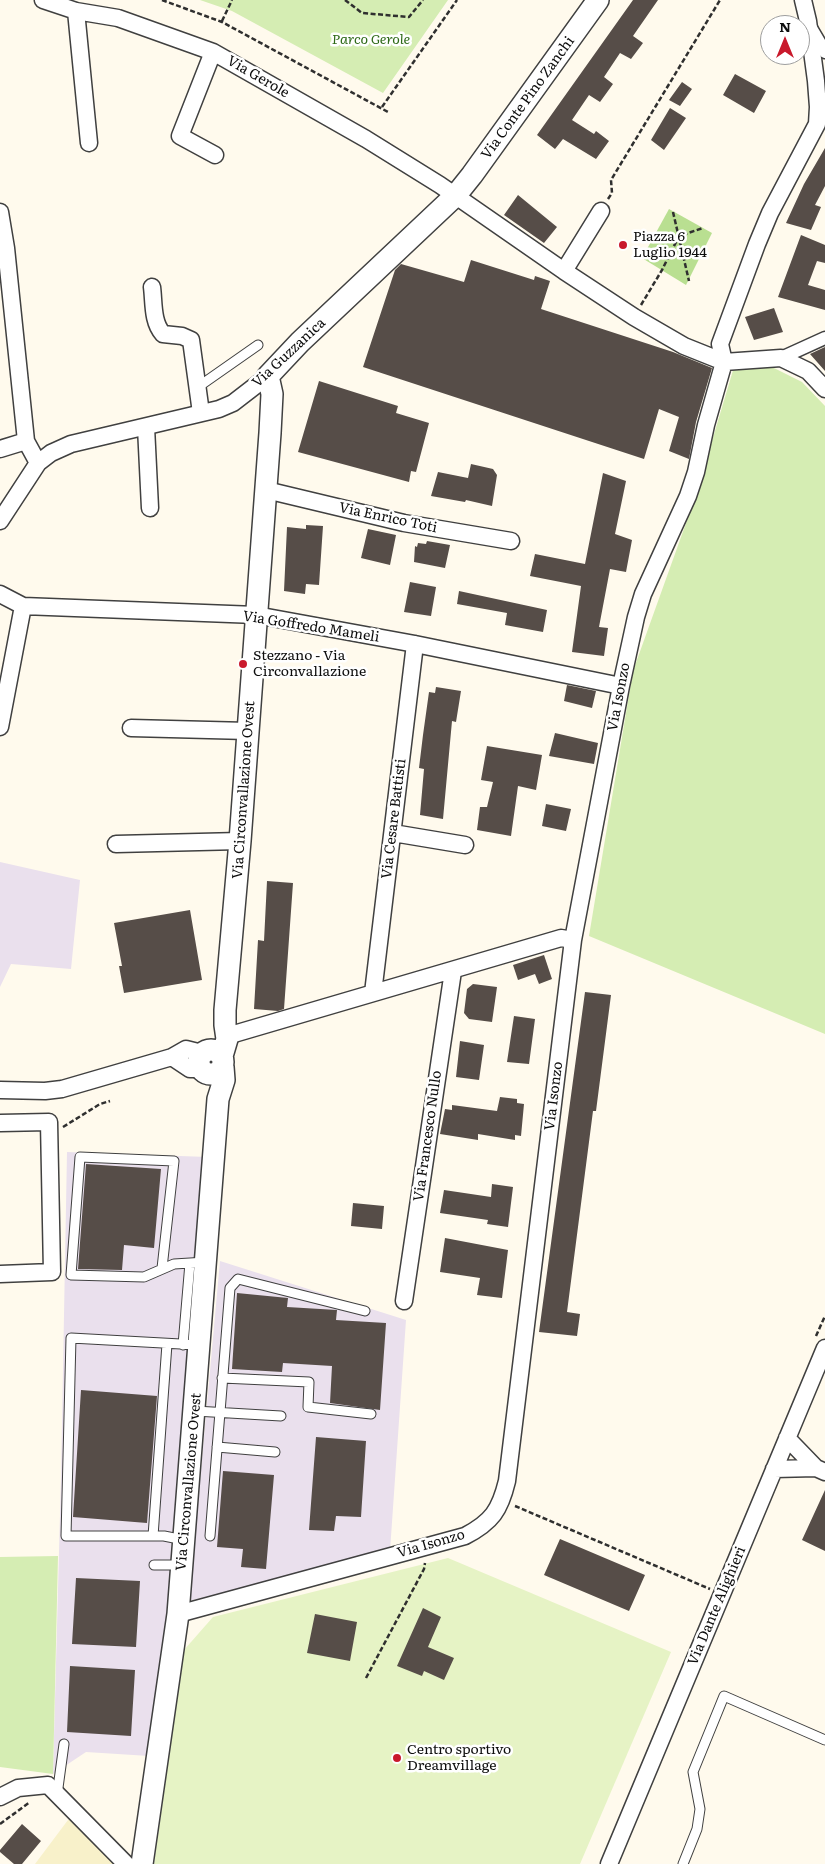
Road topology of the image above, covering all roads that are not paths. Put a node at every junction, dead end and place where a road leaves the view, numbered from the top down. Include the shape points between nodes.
1 (43, 0) edge
2 (598, 0) edge
3 (802, 0) edge
4 (76, 11) junction
5 (806, 15) edge
6 (810, 25) edge
7 (810, 36) edge
8 (213, 52) junction
9 (825, 52) edge
10 (821, 127) edge
11 (89, 143) dead end
12 (215, 155) dead end
13 (456, 195) junction
14 (601, 211) road end
15 (0, 212) edge
16 (3, 248) edge
17 (564, 271) junction
18 (152, 287) dead end
19 (825, 338) edge
20 (258, 345) dead end
21 (781, 358) junction
22 (724, 362) junction
23 (268, 376) junction
24 (198, 387) junction
25 (825, 389) edge
26 (201, 414) junction
27 (146, 427) junction
28 (26, 441) junction
29 (0, 449) edge
30 (38, 463) junction
31 (266, 490) junction
32 (150, 508) dead end
33 (0, 521) edge
34 (511, 540) dead end
35 (0, 594) edge
36 (23, 606) junction
37 (256, 616) junction
38 (415, 644) junction
39 (621, 686) junction
40 (0, 727) edge
41 (130, 728) dead end
42 (248, 731) junction
43 (393, 833) junction
44 (240, 841) junction
45 (116, 844) dead end
46 (465, 845) dead end
47 (574, 940) junction
48 (453, 971) junction
49 (373, 993) junction
50 (214, 1054) junction
51 (0, 1090) edge
52 (0, 1123) edge
53 (198, 1262) junction
54 (162, 1268) junction
55 (0, 1274) edge
56 (404, 1302) dead end
57 (365, 1311) dead end
58 (167, 1344) junction
59 (191, 1345) junction
60 (825, 1348) edge
61 (222, 1378) junction
62 (194, 1411) junction
63 (218, 1412) junction
64 (371, 1414) dead end
65 (281, 1416) dead end
66 (787, 1438) junction
67 (217, 1447) junction
68 (275, 1452) dead end
69 (774, 1469) junction
70 (821, 1470) edge
71 (153, 1536) junction
72 (210, 1536) dead end
73 (184, 1540) junction
74 (154, 1565) dead end
75 (182, 1565) junction
76 (178, 1614) junction
77 (825, 1740) edge
78 (64, 1744) dead end
79 (52, 1790) junction
80 (0, 1796) edge
81 (126, 1864) edge
82 (142, 1864) edge
83 (609, 1864) edge
84 (683, 1864) edge

1 - 4 street, Via Gerole
2 - 13 street, Via Conte Pino Zanchi
3 - 5 street
4 - 8 street, Via Gerole via 118,18
4 - 11 street
6 - 9 street
7 - 10 street
8 - 12 street via 180,136
8 - 13 street, Via Gerole via 366,139
10 - 22 street, Via Isonzo via 770,213 757,244 720,344
13 - 17 street, Via Gerole
13 - 23 street, Via Guzzanica
14 - 17 street
15 - 16 street
16 - 28 street
17 - 22 street, Via Gerole via 684,346
18 - 24 street via 159,331 191,340
19 - 21 street
20 - 24 lane
21 - 22 street
21 - 25 street via 808,371
22 - 39 street, Via Isonzo via 688,496 643,594
23 - 26 street, Via Guzzanica via 232,403
23 - 31 street, Via Circonvallazione Ovest via 272,394
24 - 26 street
26 - 27 street, Via Guzzanica
27 - 30 street, Via Guzzanica via 71,444
27 - 32 street
28 - 29 street
28 - 30 street
30 - 33 street, Via Guzzanica
31 - 34 street, Via Enrico Toti via 404,523
31 - 37 street, Via Circonvallazione Ovest
35 - 36 street, Via Goffredo Mameli
36 - 37 street, Via Goffredo Mameli
36 - 40 street
37 - 38 street, Via Goffredo Mameli
37 - 42 street, Via Circonvallazione Ovest
38 - 39 street, Via Goffredo Mameli
38 - 43 street, Via Cesare Battisti
39 - 47 street, Via Isonzo
41 - 42 street
42 - 44 street, Via Circonvallazione Ovest
43 - 46 street
43 - 49 street, Via Cesare Battisti
44 - 45 street
44 - 50 street, Via Circonvallazione Ovest
47 - 48 street via 561,938
47 - 76 street, Via Isonzo via 507,1481 502,1500 481,1527 465,1536
48 - 49 street
48 - 56 street, Via Francesco Nullo
49 - 50 street
50 - 51 street via 186,1050 62,1089
50 - 53 street, Via Circonvallazione Ovest via 224,1080 218,1098
52 - 55 street via 49,1122 52,1272
53 - 54 lane
53 - 59 street, Via Circonvallazione Ovest
54 - 54 lane via 144,1278 71,1275 80,1157 174,1161
57 - 61 lane via 238,1279 230,1288
58 - 59 lane
58 - 71 lane
58 - 71 lane via 71,1338 66,1536
59 - 62 street, Via Circonvallazione Ovest
60 - 66 street, Via Dante Alighieri
61 - 63 lane
61 - 64 lane via 309,1382 308,1407
62 - 63 lane
62 - 73 street, Via Circonvallazione Ovest
63 - 65 lane
63 - 67 lane
66 - 69 street, Via Dante Alighieri
66 - 70 street
67 - 68 lane
67 - 72 lane
69 - 70 street
69 - 83 street, Via Dante Alighieri
71 - 73 lane
73 - 75 street, Via Circonvallazione Ovest
74 - 75 lane
75 - 76 street, Via Circonvallazione Ovest
76 - 82 street, Via Circonvallazione Ovest
77 - 84 lane via 724,1696 693,1772 700,1809
78 - 79 lane
79 - 80 street via 18,1788
79 - 81 street

